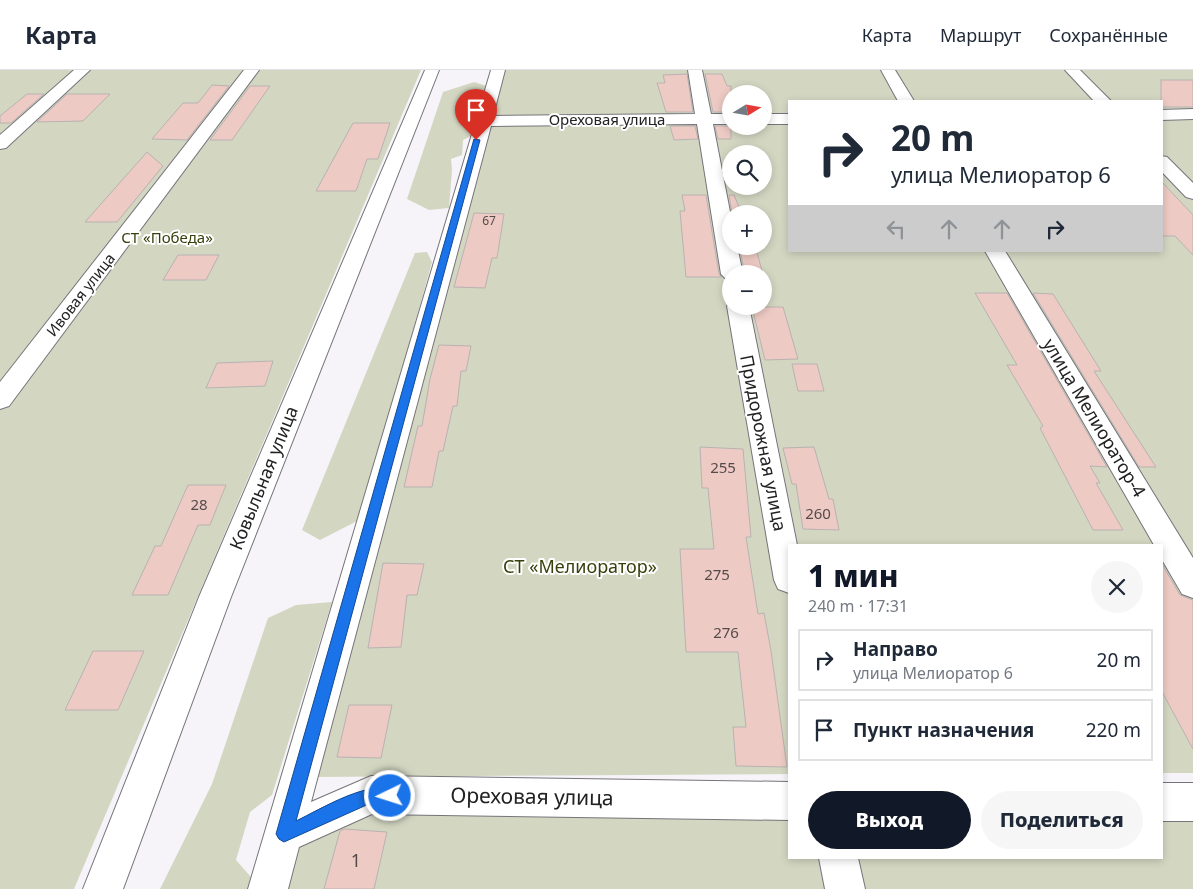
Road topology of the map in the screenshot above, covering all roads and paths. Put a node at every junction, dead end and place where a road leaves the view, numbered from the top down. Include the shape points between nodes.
1 (83, 70) edge
2 (252, 70) edge
3 (432, 70) edge
4 (498, 70) edge
5 (695, 70) edge
6 (888, 70) edge
7 (1072, 70) edge
8 (905, 100) edge
9 (1102, 100) edge
10 (1193, 114) edge
11 (1163, 115) edge
12 (788, 118) edge
13 (703, 119) junction
14 (722, 119) edge
15 (772, 119) edge
16 (482, 121) junction
17 (0, 144) edge
18 (1163, 163) edge
19 (1193, 193) edge
20 (996, 252) edge
21 (730, 265) edge
22 (740, 315) edge
23 (0, 400) edge
24 (788, 575) edge
25 (1193, 585) edge
26 (788, 801) edge
27 (1163, 802) edge
28 (1193, 802) edge
29 (284, 834) junction
30 (839, 859) edge
31 (103, 889) edge
32 (268, 889) edge
33 (845, 889) edge

1 - 17 street
2 - 23 street, Ивовая улица
3 - 31 street, Ковыльная улица via 215,597
4 - 16 street
5 - 13 street
6 - 8 street
7 - 9 street
10 - 11 street
12 - 15 street
13 - 14 street, Ореховая улица
13 - 16 street, Ореховая улица
13 - 21 street
16 - 29 street
18 - 19 street
20 - 25 street, улица Мелиоратор-4
22 - 24 street, Придорожная улица
26 - 29 street, Ореховая улица via 370,795
27 - 28 street
29 - 32 street
30 - 33 street

